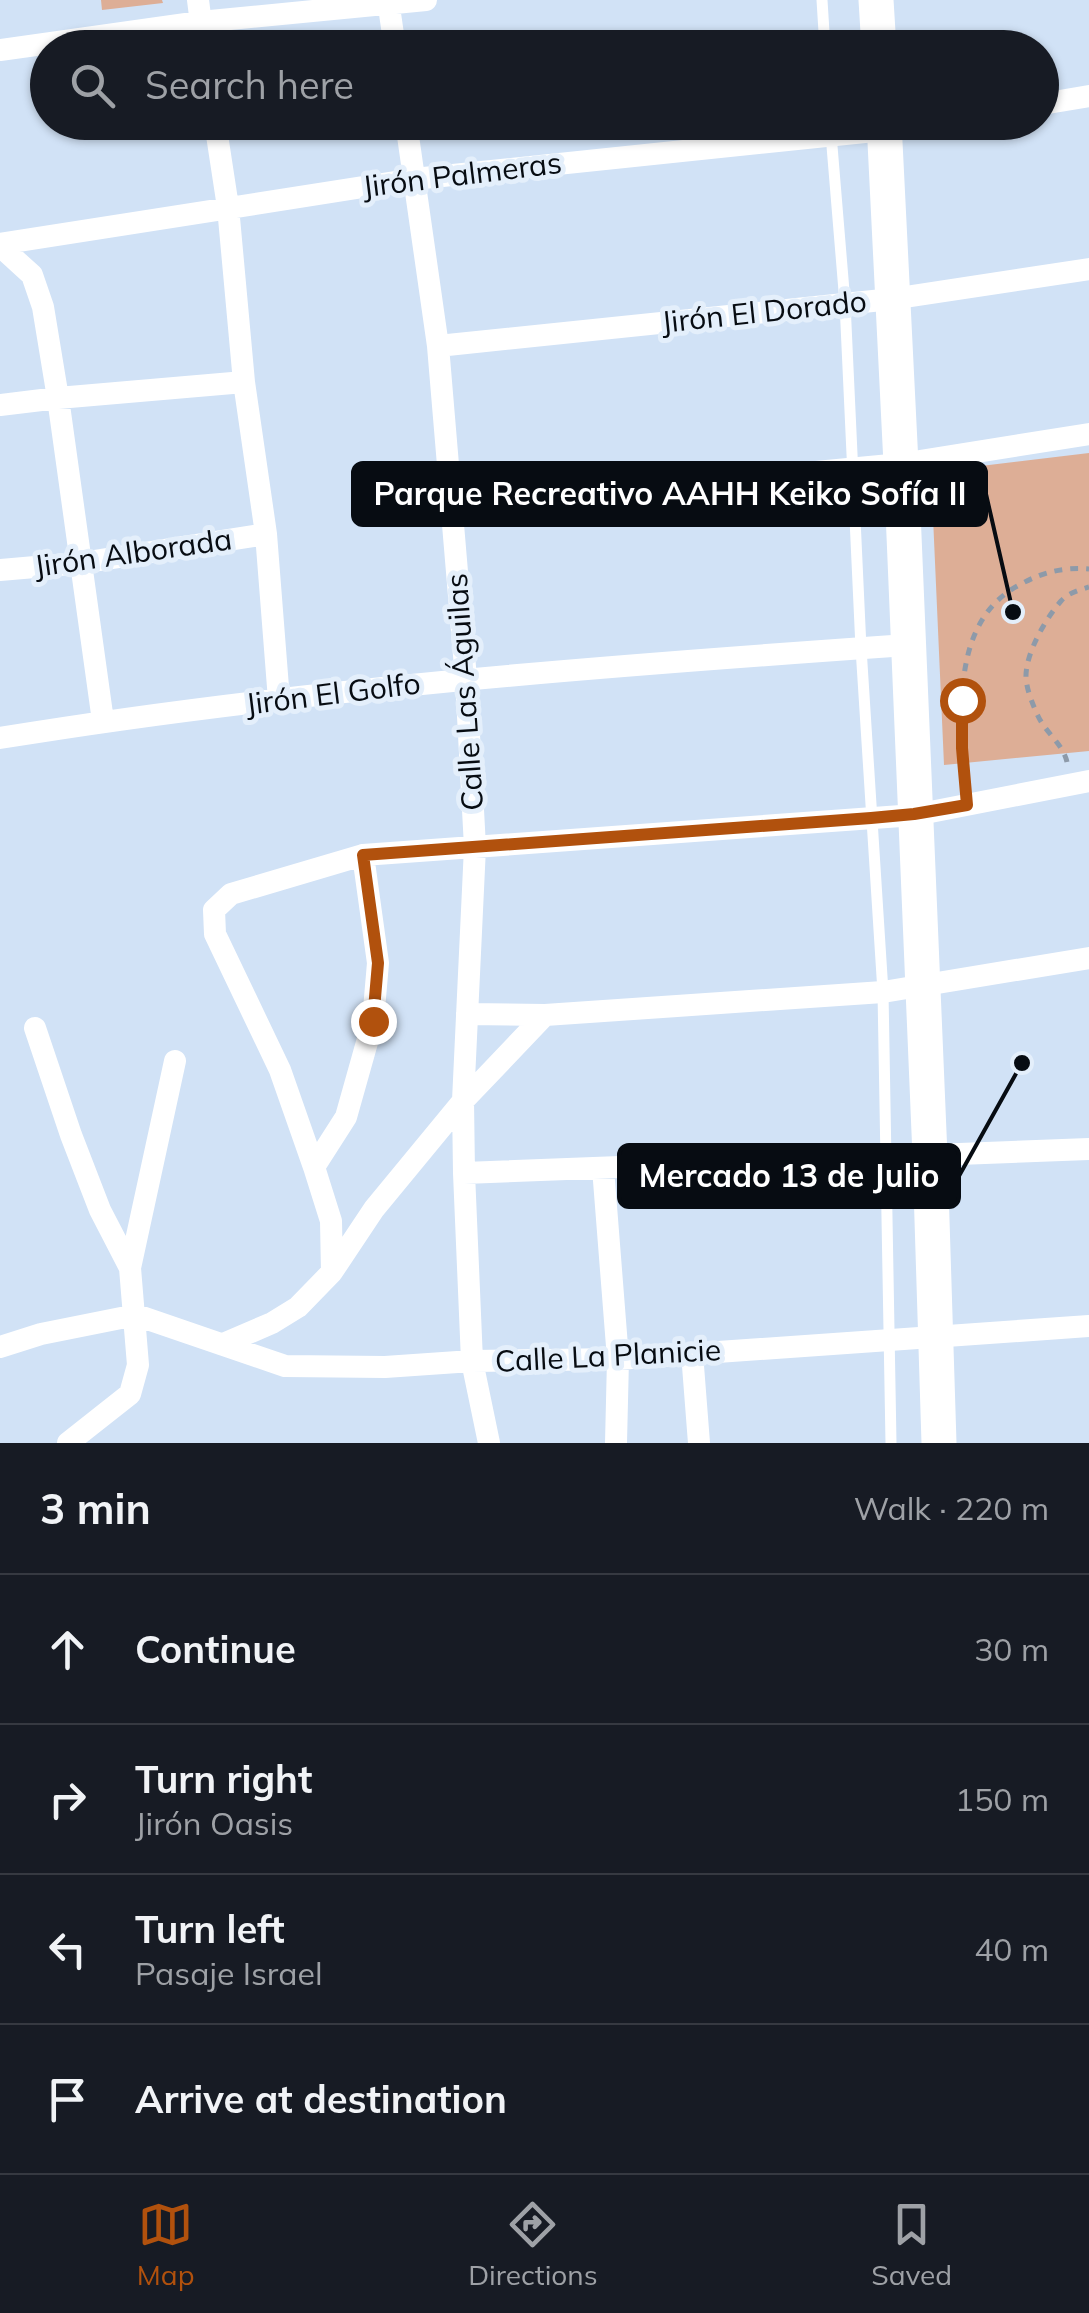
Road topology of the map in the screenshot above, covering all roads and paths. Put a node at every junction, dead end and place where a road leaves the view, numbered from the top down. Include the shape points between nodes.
1 (426, 0) edge
2 (822, 0) edge
3 (876, 0) edge
4 (389, 2) edge
5 (199, 11) edge
6 (102, 30) edge
7 (393, 30) edge
8 (824, 30) edge
9 (878, 30) edge
10 (30, 44) edge
11 (0, 50) edge
12 (1089, 96) edge
13 (1059, 101) edge
14 (218, 140) edge
15 (409, 140) edge
16 (732, 140) edge
17 (831, 140) edge
18 (885, 140) edge
19 (414, 179) junction
20 (228, 207) junction
21 (0, 245) edge
22 (1089, 270) edge
23 (892, 299) junction
24 (846, 303) junction
25 (438, 346) junction
26 (244, 382) junction
27 (58, 398) junction
28 (0, 405) edge
29 (1089, 434) edge
30 (901, 464) junction
31 (852, 469) junction
32 (452, 506) junction
33 (266, 534) junction
34 (81, 563) junction
35 (1089, 569) edge
36 (0, 570) edge
37 (1089, 587) edge
38 (907, 644) junction
39 (861, 648) junction
40 (466, 679) junction
41 (278, 700) junction
42 (103, 721) junction
43 (0, 738) edge
44 (1080, 783) edge
45 (967, 805) junction
46 (914, 814) junction
47 (871, 818) junction
48 (475, 847) junction
49 (363, 855) junction
50 (1089, 958) edge
51 (922, 984) junction
52 (882, 992) junction
53 (467, 1014) junction
54 (545, 1015) junction
55 (35, 1028) dead end
56 (174, 1061) dead end
57 (463, 1101) junction
58 (1089, 1148) edge
59 (930, 1156) junction
60 (884, 1157) junction
61 (314, 1166) junction
62 (603, 1168) junction
63 (464, 1173) junction
64 (130, 1268) junction
65 (332, 1272) junction
66 (136, 1315) junction
67 (1089, 1326) edge
68 (934, 1337) junction
69 (888, 1339) junction
70 (223, 1344) junction
71 (0, 1348) edge
72 (692, 1353) junction
73 (618, 1359) junction
74 (472, 1362) junction
75 (68, 1443) edge
76 (489, 1443) edge
77 (616, 1443) edge
78 (699, 1443) edge
79 (891, 1443) edge
80 (939, 1443) edge

1 - 4 street
2 - 8 lane
3 - 9 main road
4 - 5 street
4 - 7 street
5 - 6 street
10 - 11 street
12 - 13 street
14 - 20 street
15 - 19 street, Calle Las Águilas
16 - 19 street, Jirón Palmeras
17 - 24 lane
18 - 23 main road
19 - 20 street, Jirón Palmeras
19 - 25 street, Calle Las Águilas
20 - 21 street, Jirón Palmeras
20 - 26 street
21 - 27 street via 32,275
22 - 23 street, Jirón El Dorado
23 - 24 street, Jirón El Dorado
23 - 30 main road
24 - 25 street, Jirón El Dorado
24 - 31 lane
25 - 32 street, Calle Las Águilas
26 - 27 street
26 - 33 street
27 - 28 street
27 - 34 street
29 - 30 street
30 - 31 street
30 - 38 main road
31 - 32 street
31 - 39 lane
32 - 40 street, Calle Las Águilas
33 - 34 street, Jirón Alborada
33 - 41 street
34 - 36 street, Jirón Alborada
34 - 42 street
35 - 45 path via 1056,570 1008,591 974,632 962,700
37 - 44 path via 1063,599 1046,620 1026,678 1040,720
38 - 39 street, Jirón El Golfo
38 - 46 main road
39 - 40 street, Jirón El Golfo
39 - 47 lane
40 - 41 street, Jirón El Golfo
40 - 48 street, Calle Las Águilas
41 - 42 street, Jirón El Golfo
42 - 43 street, Jirón El Golfo
44 - 45 street
45 - 46 street
46 - 47 street
46 - 51 main road
47 - 48 street
47 - 52 lane
48 - 49 street
48 - 53 street, Calle Las Águilas
49 - 61 street via 378,963 373,1021 346,1117
49 - 61 street via 230,894 214,910 215,934 280,1070
50 - 51 street
51 - 52 street
51 - 59 main road
52 - 54 street
52 - 60 lane
53 - 54 street
53 - 57 street, Calle Las Águilas
54 - 57 street
55 - 64 street via 100,1210
56 - 64 street
57 - 63 street, Calle Las Águilas
57 - 65 street
58 - 59 street
59 - 60 street
59 - 68 main road
60 - 62 street
60 - 69 lane
61 - 65 street via 331,1221
62 - 63 street
62 - 73 street
63 - 74 street, Calle Las Águilas
64 - 66 street
65 - 70 street via 298,1307
66 - 70 street, Calle La Planicie
66 - 71 street
66 - 75 street via 138,1365 130,1394
67 - 68 street, Calle La Planicie
68 - 69 street, Calle La Planicie
68 - 80 main road
69 - 72 street, Calle La Planicie
69 - 79 lane
70 - 74 street, Calle La Planicie via 285,1366
72 - 73 street, Calle La Planicie
72 - 78 street
73 - 74 street, Calle La Planicie
73 - 77 street
74 - 76 street, Calle Las Águilas

